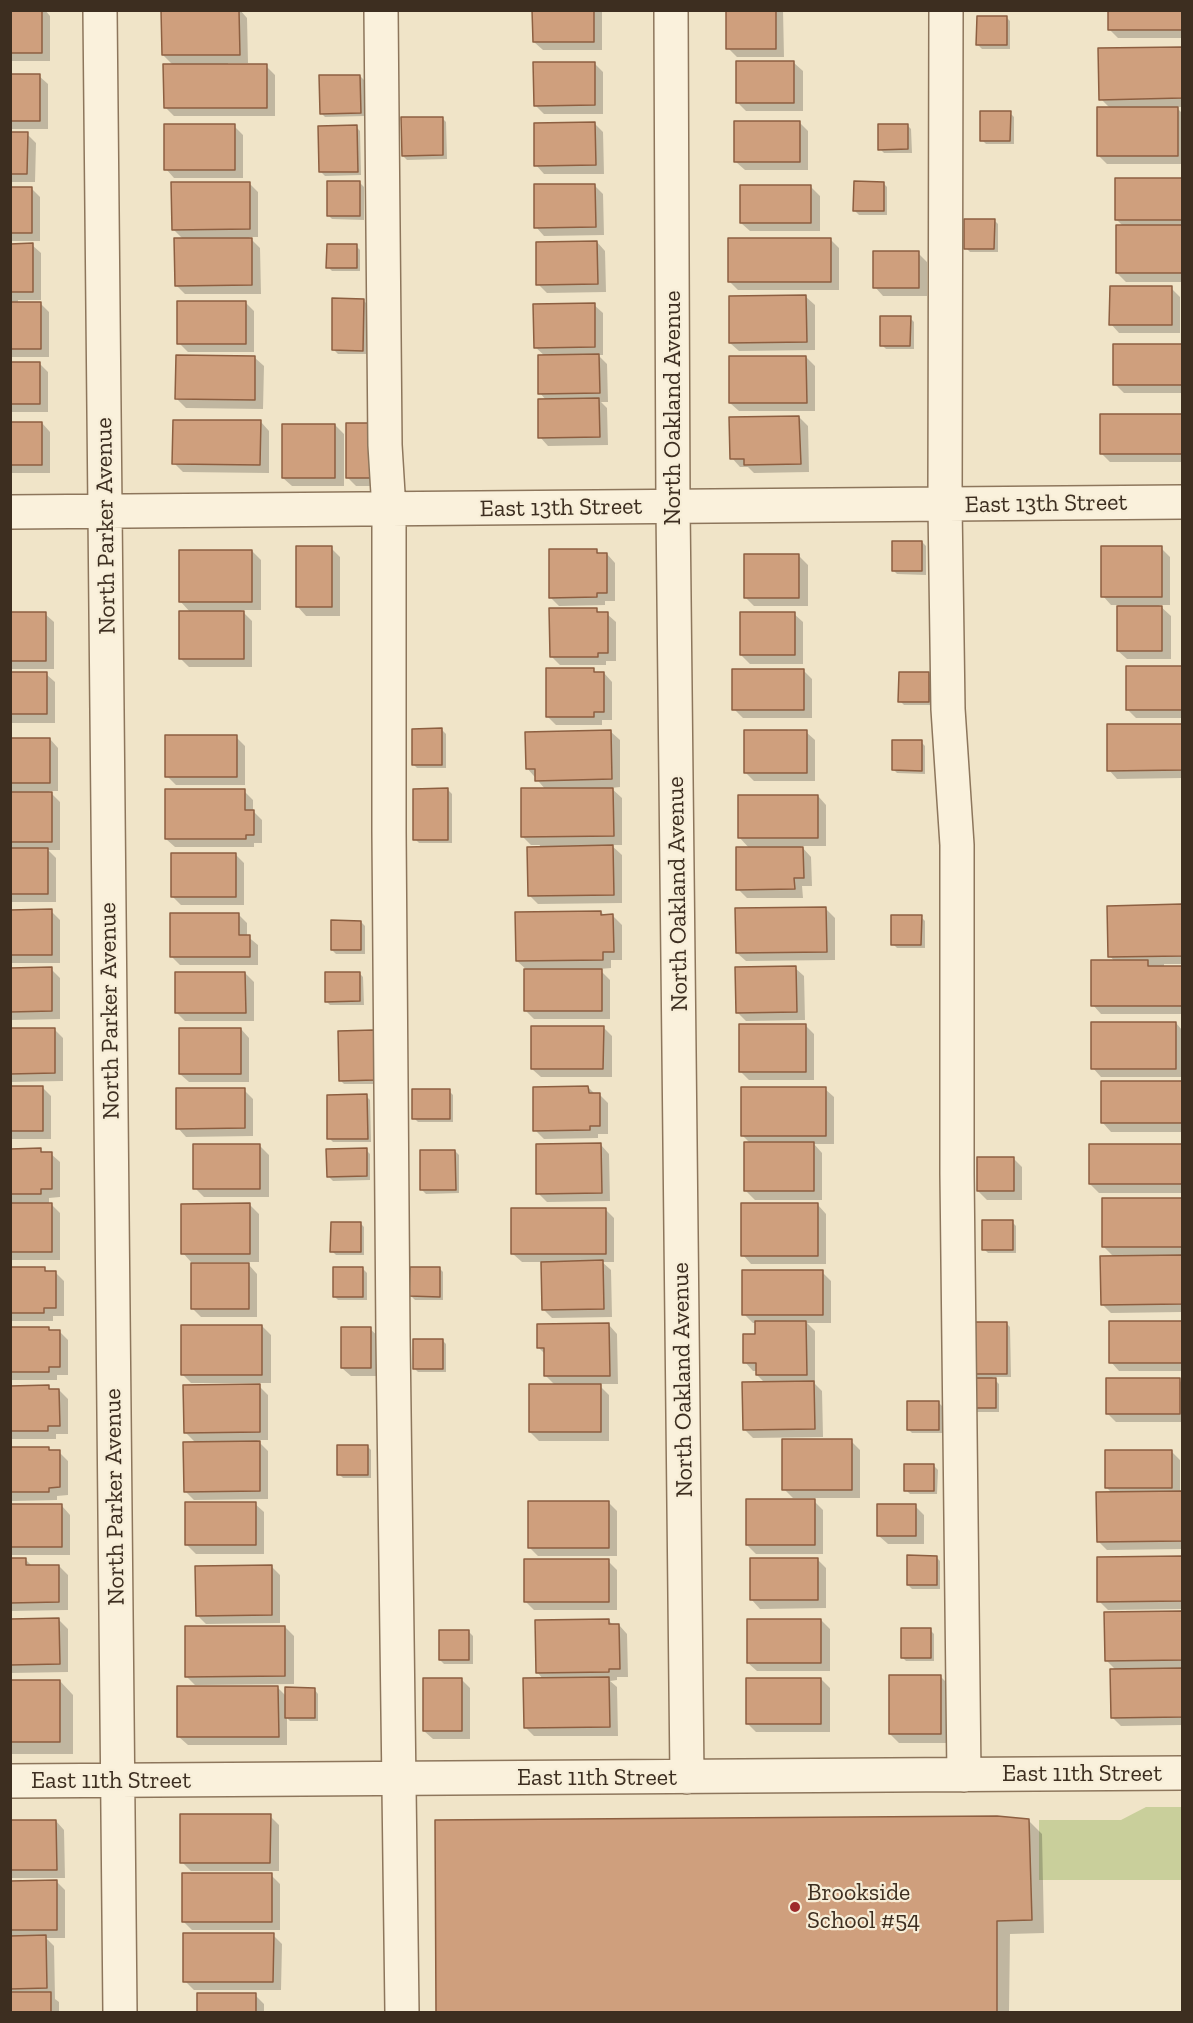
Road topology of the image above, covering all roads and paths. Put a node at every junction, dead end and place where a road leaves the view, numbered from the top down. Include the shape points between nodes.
1 (100, 10) edge
2 (381, 10) edge
3 (670, 10) edge
4 (946, 10) edge
5 (1182, 502) edge
6 (945, 505) junction
7 (674, 507) junction
8 (389, 510) junction
9 (10, 512) edge
10 (105, 512) junction
11 (1182, 1773) edge
12 (964, 1775) junction
13 (687, 1777) junction
14 (400, 1779) junction
15 (10, 1781) edge
16 (117, 1781) junction
17 (120, 2013) edge
18 (402, 2013) edge

1 - 10 street, North Parker Avenue
2 - 8 street
3 - 7 street, North Oakland Avenue
4 - 6 street
5 - 6 street, East 13th Street
6 - 7 street, East 13th Street
6 - 12 street via 948,709 957,845
7 - 8 street, East 13th Street
7 - 13 street, North Oakland Avenue
8 - 10 street, East 13th Street
8 - 14 street via 392,1279
9 - 10 street, East 13th Street
10 - 16 street, North Parker Avenue
11 - 12 street, East 11th Street
12 - 13 street, East 11th Street
13 - 14 street, East 11th Street
14 - 16 street, East 11th Street
14 - 18 street
15 - 16 street, East 11th Street
16 - 17 street, North Parker Avenue

